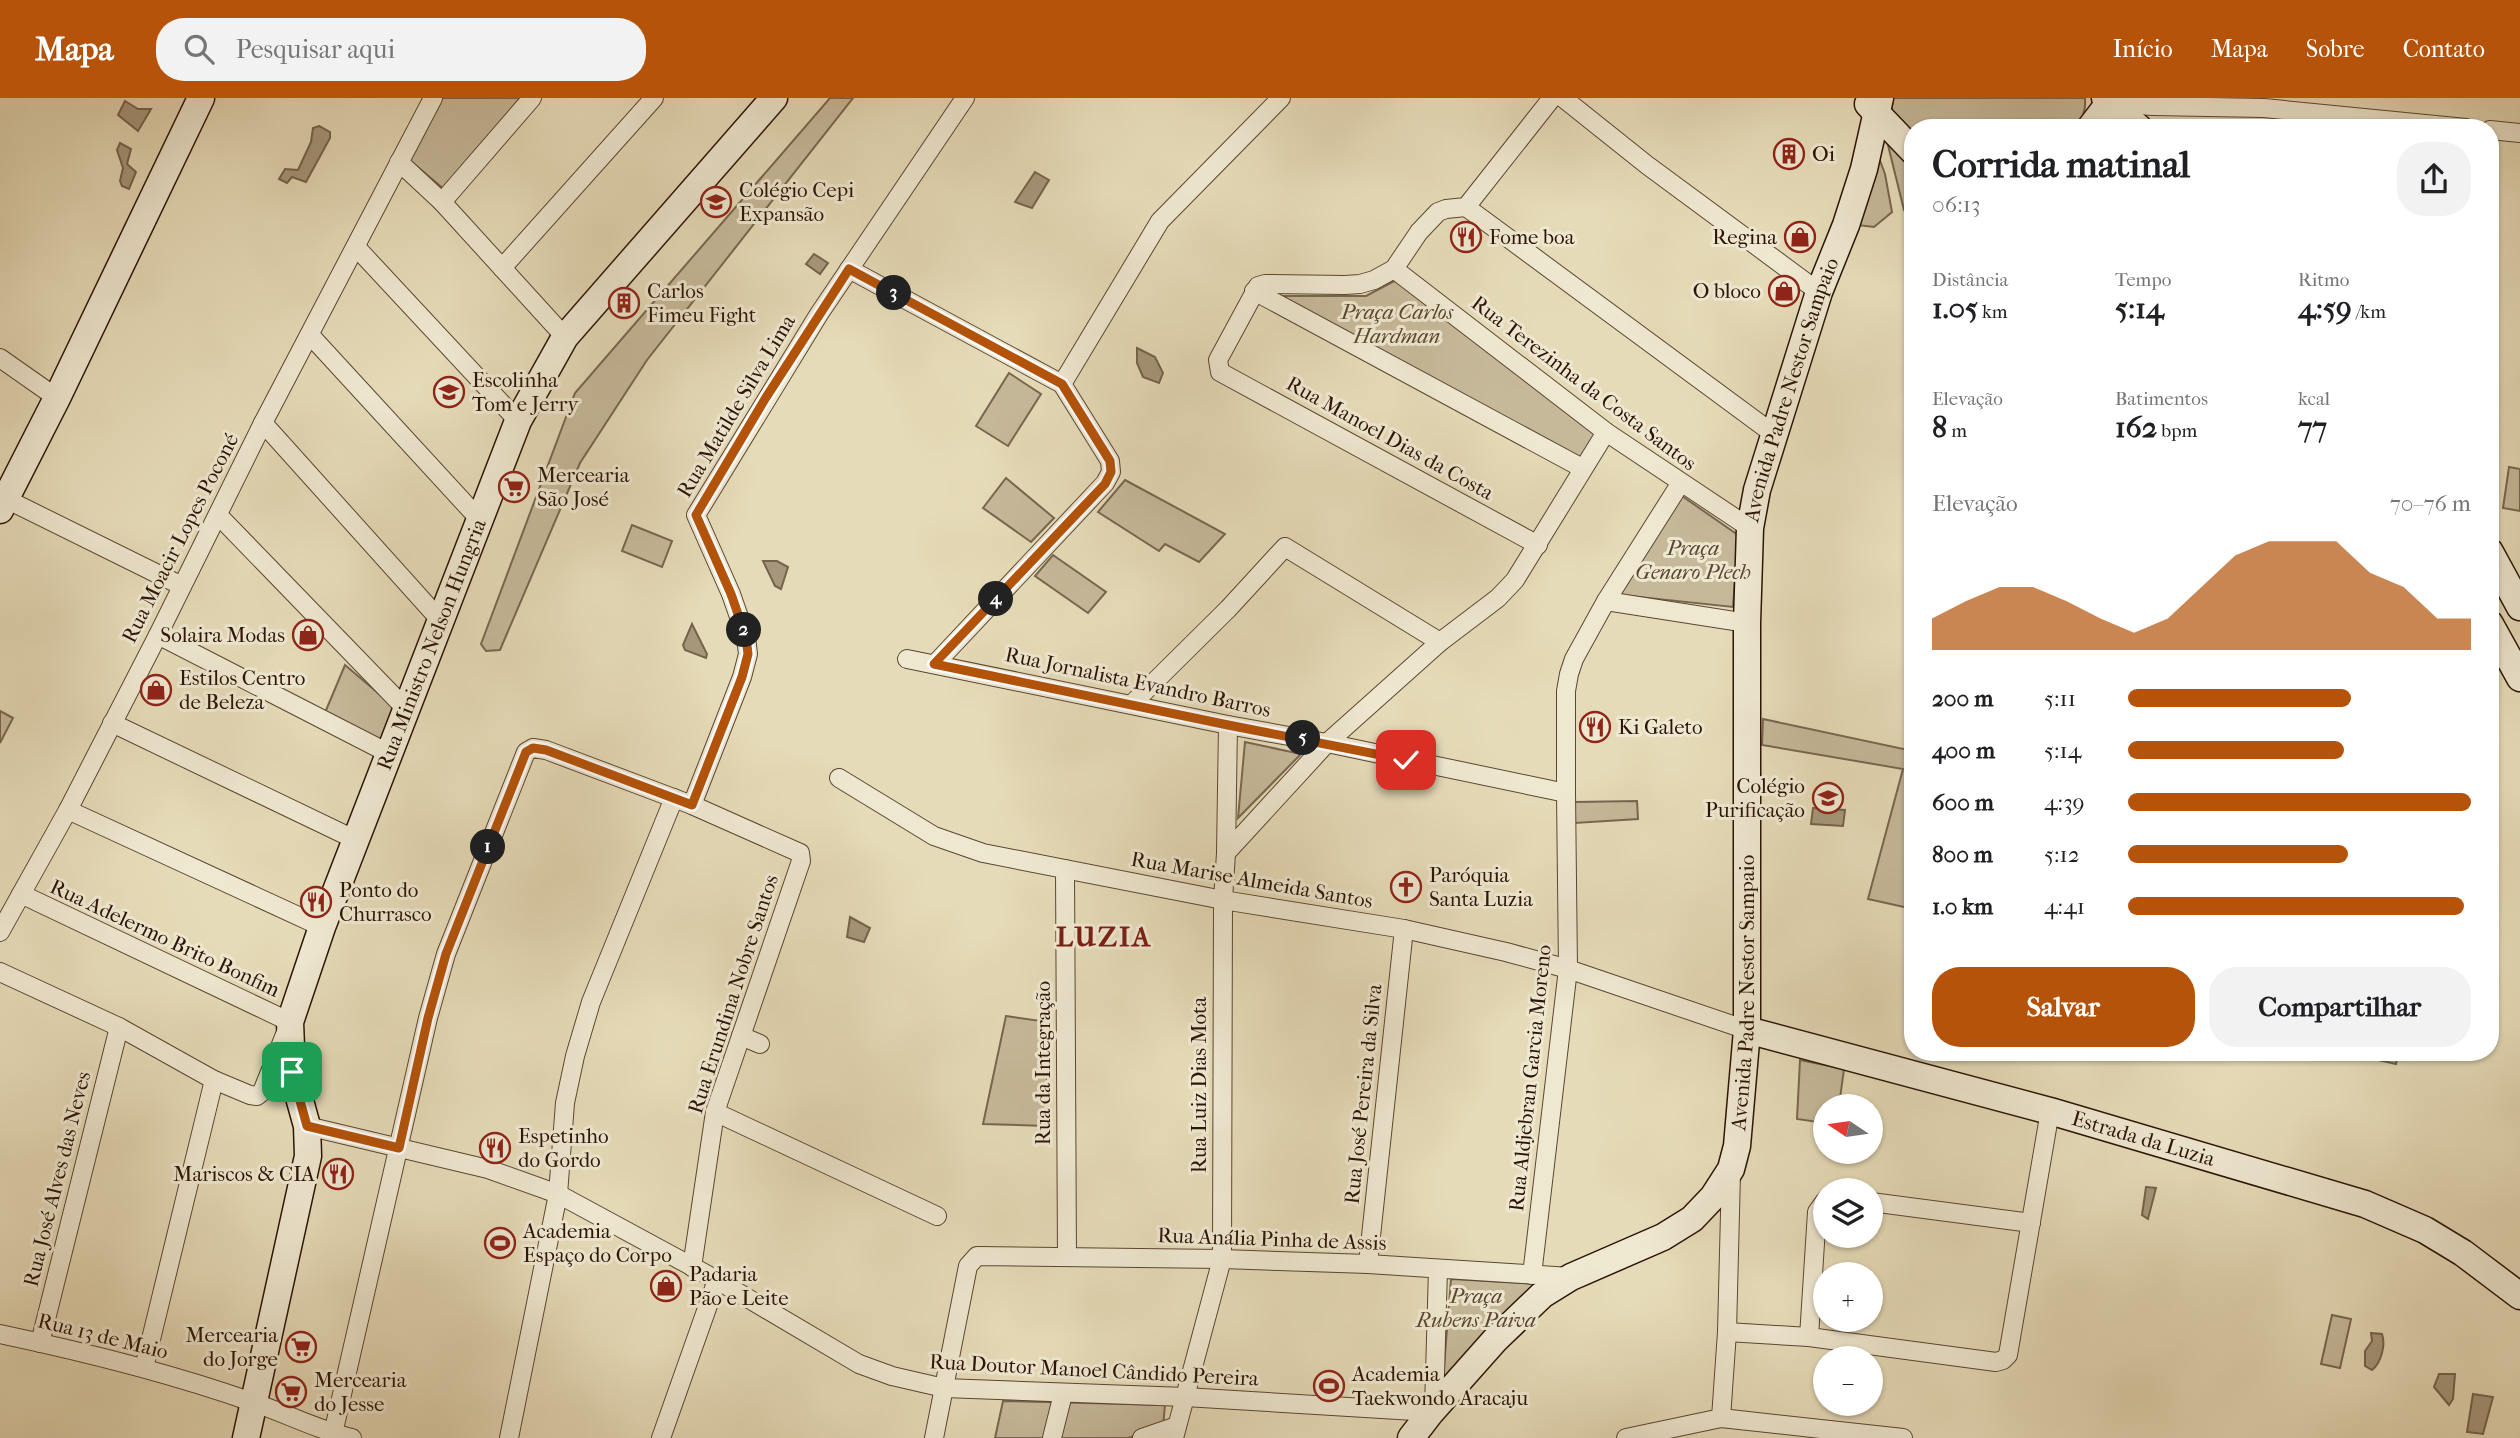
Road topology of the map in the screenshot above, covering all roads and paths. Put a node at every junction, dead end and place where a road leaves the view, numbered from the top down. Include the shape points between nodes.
1 (201, 98) edge
2 (433, 98) edge
3 (532, 98) edge
4 (654, 98) edge
5 (965, 98) edge
6 (1281, 98) edge
7 (1552, 98) edge
8 (1563, 98) edge
9 (2214, 98) edge
10 (2110, 100) edge
11 (765, 101) edge
12 (1874, 103) edge
13 (2264, 108) junction
14 (2096, 119) edge
15 (2130, 119) edge
16 (2375, 119) edge
17 (2499, 131) edge
18 (2520, 133) edge
19 (1904, 142) edge
20 (399, 162) junction
21 (442, 202) junction
22 (1466, 207) junction
23 (356, 247) junction
24 (502, 268) junction
25 (849, 269) junction
26 (1394, 270) junction
27 (1254, 291) junction
28 (1819, 292) junction
29 (310, 335) junction
30 (565, 337) junction
31 (0, 359) edge
32 (1062, 384) junction
33 (57, 398) junction
34 (518, 421) junction
35 (263, 423) junction
36 (1606, 432) junction
37 (1775, 435) junction
38 (1583, 468) junction
39 (1680, 484) junction
40 (3, 505) edge
41 (218, 515) junction
42 (480, 520) junction
43 (1750, 528) junction
44 (1538, 545) junction
45 (2499, 568) edge
46 (182, 586) junction
47 (1606, 601) junction
48 (2520, 607) edge
49 (441, 621) junction
50 (1747, 622) junction
51 (158, 635) junction
52 (2499, 640) edge
53 (1440, 642) junction
54 (907, 659) dead end
55 (934, 664) junction
56 (2520, 678) edge
57 (1132, 704) junction
58 (407, 710) junction
59 (112, 723) junction
60 (1228, 725) junction
61 (1327, 743) junction
62 (390, 754) junction
63 (839, 778) dead end
64 (1566, 793) junction
65 (674, 798) junction
66 (692, 805) junction
67 (68, 810) junction
68 (356, 840) junction
69 (1226, 853) junction
70 (1065, 869) junction
71 (22, 894) junction
72 (1223, 900) junction
73 (322, 927) junction
74 (1404, 929) junction
75 (0, 932) edge
76 (1568, 969) junction
77 (0, 972) edge
78 (290, 1022) junction
79 (119, 1027) junction
80 (1747, 1030) junction
81 (741, 1036) junction
82 (760, 1044) dead end
83 (214, 1080) junction
84 (2050, 1111) junction
85 (715, 1112) junction
86 (307, 1126) junction
87 (399, 1148) junction
88 (1731, 1169) junction
89 (558, 1194) junction
90 (1883, 1204) edge
91 (937, 1216) dead end
92 (2031, 1223) junction
93 (1817, 1248) edge
94 (1067, 1257) junction
95 (1222, 1259) junction
96 (1368, 1264) junction
97 (692, 1267) junction
98 (1438, 1269) junction
99 (1532, 1275) junction
100 (1571, 1277) junction
101 (716, 1280) junction
102 (2520, 1296) edge
103 (1727, 1332) junction
104 (0, 1334) edge
105 (1809, 1337) junction
106 (40, 1343) junction
107 (144, 1368) junction
108 (944, 1388) junction
109 (1063, 1394) junction
110 (1185, 1397) junction
111 (253, 1402) junction
112 (1432, 1410) junction
113 (1721, 1418) junction
114 (1175, 1432) edge
115 (332, 1436) edge
116 (246, 1438) edge
117 (352, 1438) edge
118 (509, 1438) edge
119 (662, 1438) edge
120 (934, 1438) edge
121 (1052, 1438) edge
122 (1142, 1438) edge
123 (1411, 1438) edge
124 (1626, 1438) edge
125 (1903, 1438) edge

1 - 33 street
2 - 20 street, Rua Moacir Lopes Poconé
3 - 21 street
4 - 24 street
5 - 25 street, Rua Matilde Silva Lima
6 - 32 street via 1160,221
7 - 22 street
8 - 28 street
9 - 13 street
10 - 13 street via 2152,106
10 - 14 street
10 - 15 street
11 - 30 street, Rua Ministro Nelson Hungria
12 - 19 street
12 - 28 street, Avenida Padre Nestor Sampaio via 1864,169
13 - 16 street
17 - 18 street
20 - 21 street
20 - 23 street, Rua Moacir Lopes Poconé
21 - 24 street
22 - 26 street via 1438,212
22 - 37 street
23 - 29 street, Rua Moacir Lopes Poconé
23 - 34 street
24 - 30 street
25 - 32 street
25 - 66 street, Rua Matilde Silva Lima via 696,515 731,594 748,654
26 - 27 street via 1360,284 1265,284
26 - 36 street, Rua Terezinha da Costa Santos
27 - 38 street
27 - 44 street, Rua Manoel Dias da Costa via 1218,360 1220,372
28 - 37 street, Avenida Padre Nestor Sampaio
29 - 35 street, Rua Moacir Lopes Poconé
29 - 42 street
30 - 34 street, Rua Ministro Nelson Hungria
31 - 33 street
32 - 55 street via 1110,461 1111,472 1105,484
33 - 40 street
34 - 42 street, Rua Ministro Nelson Hungria
35 - 41 street, Rua Moacir Lopes Poconé
35 - 49 street
36 - 38 street
36 - 39 street, Rua Terezinha da Costa Santos
37 - 43 street, Avenida Padre Nestor Sampaio
38 - 44 street
39 - 43 street, Rua Terezinha da Costa Santos
39 - 47 street
40 - 46 street
41 - 46 street, Rua Moacir Lopes Poconé
41 - 58 street
42 - 49 street, Rua Ministro Nelson Hungria
43 - 50 street, Avenida Padre Nestor Sampaio
44 - 53 street via 1498,598
45 - 48 street
46 - 51 street, Rua Moacir Lopes Poconé
47 - 50 street
47 - 64 street, Rua Aldjebran Garcia Moreno via 1569,674
49 - 58 street, Rua Ministro Nelson Hungria
50 - 80 street, Avenida Padre Nestor Sampaio
51 - 59 street, Rua Moacir Lopes Poconé
51 - 62 street
52 - 56 street
53 - 57 street via 1285,547
53 - 61 street
54 - 55 street, Rua Jornalista Evandro Barros
55 - 57 street, Rua Jornalista Evandro Barros
57 - 60 street, Rua Jornalista Evandro Barros
58 - 62 street, Rua Ministro Nelson Hungria
59 - 67 street, Rua Moacir Lopes Poconé
59 - 68 street
60 - 61 street, Rua Jornalista Evandro Barros
60 - 69 street, Rua Luiz Dias Mota
61 - 64 street, Rua Jornalista Evandro Barros
61 - 69 street
62 - 68 street, Rua Ministro Nelson Hungria
63 - 70 street, Rua Marise Almeida Santos via 934,836 983,853
64 - 76 street, Rua Aldjebran Garcia Moreno
65 - 66 street
65 - 87 street via 546,750 526,752 446,954
65 - 89 street via 591,1002 575,1056 565,1103
66 - 81 street, Rua Erundina Nobre Santos via 793,849 802,861
67 - 71 street, Rua Moacir Lopes Poconé
67 - 73 street
68 - 73 street, Rua Ministro Nelson Hungria
69 - 72 street, Rua Luiz Dias Mota
70 - 72 street, Rua Marise Almeida Santos
70 - 94 street, Rua da Integração
71 - 75 street, Rua Moacir Lopes Poconé
71 - 78 street, Rua Adelermo Brito Bonfim
72 - 74 street, Rua Marise Almeida Santos
72 - 95 street, Rua Luiz Dias Mota
73 - 78 street, Rua Ministro Nelson Hungria
74 - 76 street, Rua Marise Almeida Santos
74 - 96 street, Rua José Pereira da Silva
76 - 80 street, Rua Marise Almeida Santos
76 - 99 street, Rua Aldjebran Garcia Moreno
77 - 79 street
78 - 83 street, Rua Ministro Nelson Hungria via 257,1096
78 - 86 street, Rua Ministro Nelson Hungria via 292,1072
79 - 83 street
79 - 106 street, Rua José Alves das Neves
80 - 84 street, Estrada da Luzia
80 - 88 street, Avenida Padre Nestor Sampaio
81 - 82 street
81 - 85 street, Rua Erundina Nobre Santos
83 - 107 street
84 - 92 street
84 - 102 street, Estrada da Luzia via 2365,1204 2425,1230
85 - 91 street
85 - 97 street, Rua Erundina Nobre Santos
86 - 87 street, Rua Doutor Manoel Cândido Pereira
86 - 111 street, Rua Ministro Nelson Hungria via 305,1177
87 - 89 street, Rua Doutor Manoel Cândido Pereira via 488,1169
87 - 115 street
88 - 100 street, Avenida Padre Nestor Sampaio via 1692,1219 1663,1237
88 - 103 street
89 - 97 street, Rua Doutor Manoel Cândido Pereira
89 - 118 street
90 - 92 street
92 - 105 street via 2008,1355 2003,1360
93 - 105 street
94 - 95 street, Rua Anália Pinha de Assis
94 - 108 street, Rua Anália Pinha de Assis via 977,1256 971,1260
95 - 96 street, Rua Anália Pinha de Assis
95 - 110 street, Rua Luiz Dias Mota
96 - 98 street, Rua Anália Pinha de Assis
97 - 101 street, Rua Doutor Manoel Cândido Pereira
98 - 99 street, Rua Anália Pinha de Assis
98 - 112 street
99 - 100 street, Rua Anália Pinha de Assis
100 - 112 street, Avenida Padre Nestor Sampaio via 1542,1295 1495,1339
101 - 108 street, Rua Doutor Manoel Cândido Pereira via 859,1364
101 - 119 street
103 - 105 street
103 - 113 street
104 - 106 street, Rua 13 de Maio
106 - 107 street, Rua 13 de Maio
107 - 111 street, Rua 13 de Maio
108 - 109 street, Rua Doutor Manoel Cândido Pereira
108 - 120 street
109 - 110 street, Rua Doutor Manoel Cândido Pereira
109 - 121 street
110 - 112 street, Rua Doutor Manoel Cândido Pereira
110 - 114 street, Rua Luiz Dias Mota
111 - 115 street, Rua 13 de Maio
111 - 116 street, Rua Ministro Nelson Hungria
112 - 123 street, Avenida Padre Nestor Sampaio
113 - 124 street
113 - 125 street
114 - 122 street
115 - 117 street, Rua 13 de Maio

